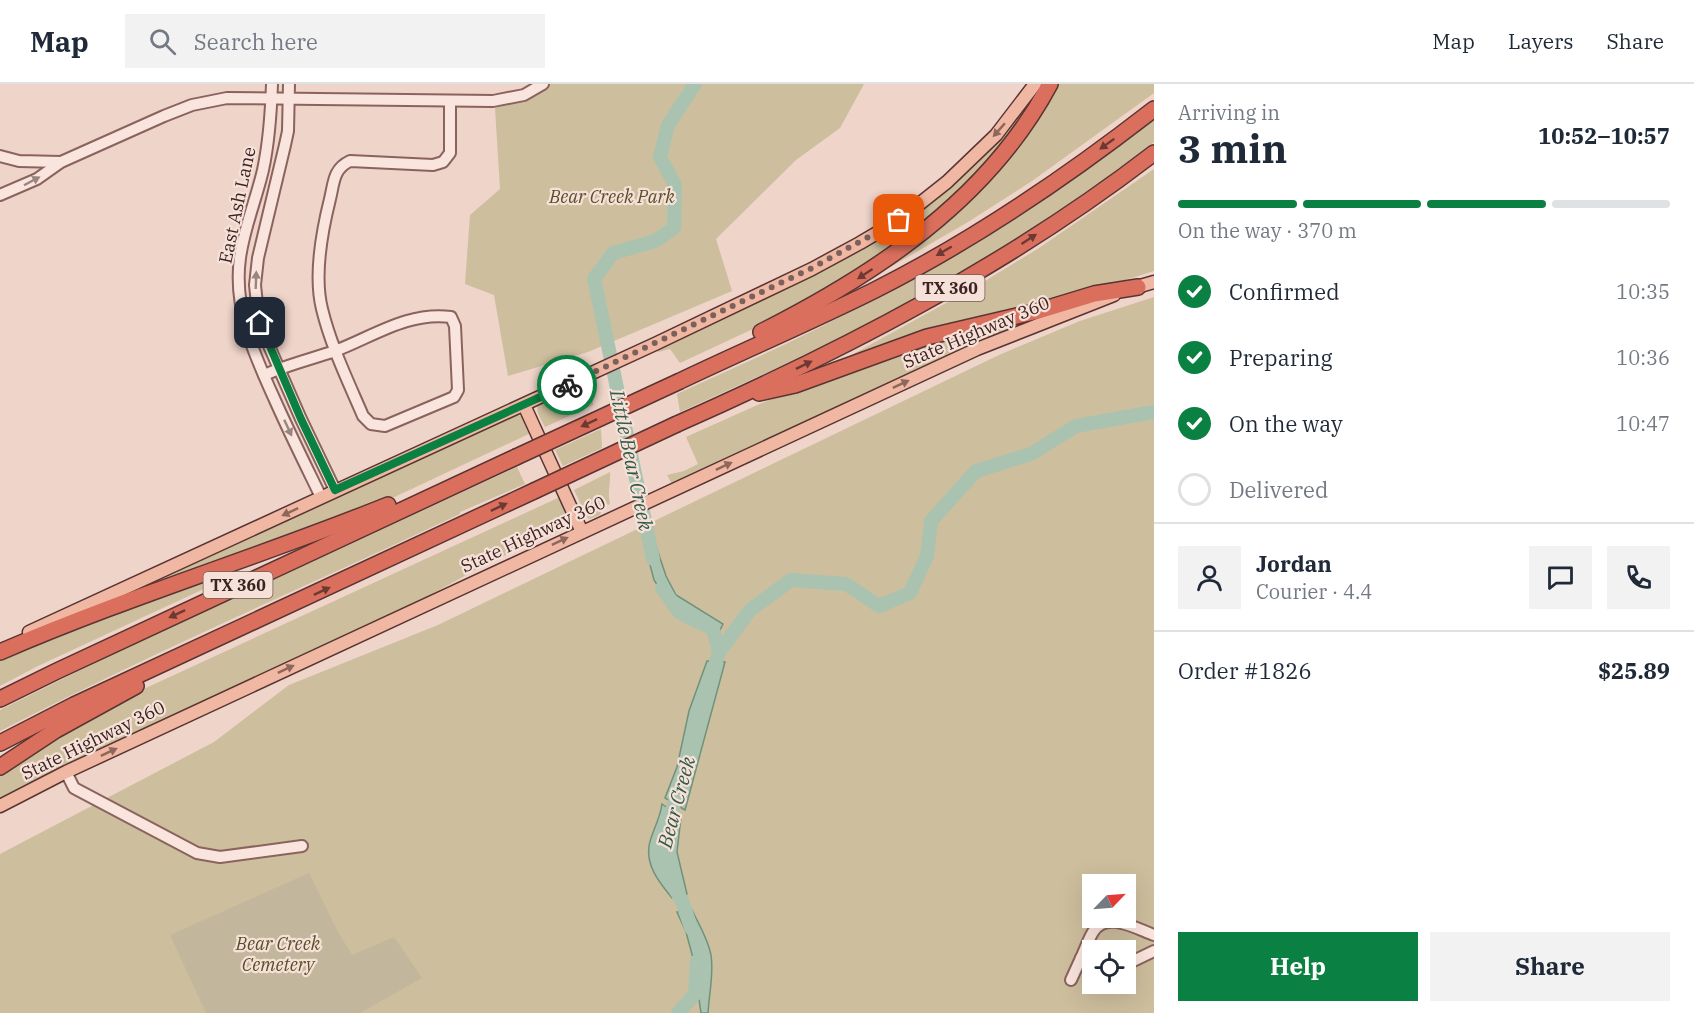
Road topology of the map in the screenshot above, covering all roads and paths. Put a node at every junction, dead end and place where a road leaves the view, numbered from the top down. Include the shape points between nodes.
1 (272, 84) edge
2 (289, 84) edge
3 (543, 84) edge
4 (1035, 84) edge
5 (1050, 84) edge
6 (272, 97) junction
7 (289, 97) junction
8 (450, 102) junction
9 (1154, 109) edge
10 (1154, 153) edge
11 (0, 156) edge
12 (61, 162) junction
13 (260, 182) junction
14 (276, 186) junction
15 (0, 195) edge
16 (1154, 282) edge
17 (1138, 287) junction
18 (335, 351) junction
19 (712, 366) junction
20 (279, 369) junction
21 (264, 375) junction
22 (732, 400) junction
23 (524, 405) junction
24 (478, 474) junction
25 (335, 490) junction
26 (321, 497) junction
27 (582, 532) junction
28 (0, 646) edge
29 (0, 652) edge
30 (166, 662) junction
31 (0, 699) edge
32 (0, 743) edge
33 (0, 767) edge
34 (66, 772) junction
35 (0, 806) edge
36 (302, 846) dead end
37 (1154, 935) edge
38 (1154, 951) edge
39 (1081, 958) joint
40 (1136, 960) edge
41 (1071, 980) dead end

1 - 6 street, East Ash Lane
2 - 7 street, East Ash Lane
3 - 8 street via 524,95 493,102
4 -> 23 main road via 972,160 899,220 812,268
5 -> 19 highway via 1001,157 940,219 816,304 728,349
6 - 7 street
6 - 12 street via 227,98 192,105
6 - 13 street, East Ash Lane
7 - 8 street
7 - 14 street, East Ash Lane via 288,131
8 - 18 street via 450,153 443,162 433,165 350,161 341,165 336,174 323,224 319,265 321,307
9 -> 19 highway, TX 360 via 1049,185 951,247 875,290
22 -> 10 highway, TX 360 via 957,283 1056,222
11 - 12 street via 19,161
15 -> 12 street via 37,179
13 - 14 street
13 - 21 street, East Ash Lane via 246,223 239,281 242,317
20 -> 14 street, East Ash Lane via 260,323 255,285
16 - 17 main road, State Highway 360
17 - 22 highway via 1094,294 927,337 795,385
27 -> 17 main road, State Highway 360 via 977,349
18 - 18 street via 363,416 371,424 385,426 454,397 458,390 451,316 398,323
18 - 20 street
19 -> 24 highway, TX 360, bridge
20 - 21 street
20 - 25 street, East Ash Lane
21 -> 26 street, East Ash Lane
30 -> 22 highway, TX 360, bridge
23 - 25 main road
23 - 27 main road
24 - 29 highway via 447,479 340,525 120,602
24 -> 31 highway, TX 360
25 - 26 main road
26 -> 28 main road
34 -> 27 main road, State Highway 360
30 - 32 highway, TX 360
30 - 33 highway via 146,681 56,730
34 - 35 main road, State Highway 360
34 - 36 street via 74,788 197,853 220,857
37 - 39 street via 1113,921 1105,922 1094,931
38 - 40 street
39 - 41 street

